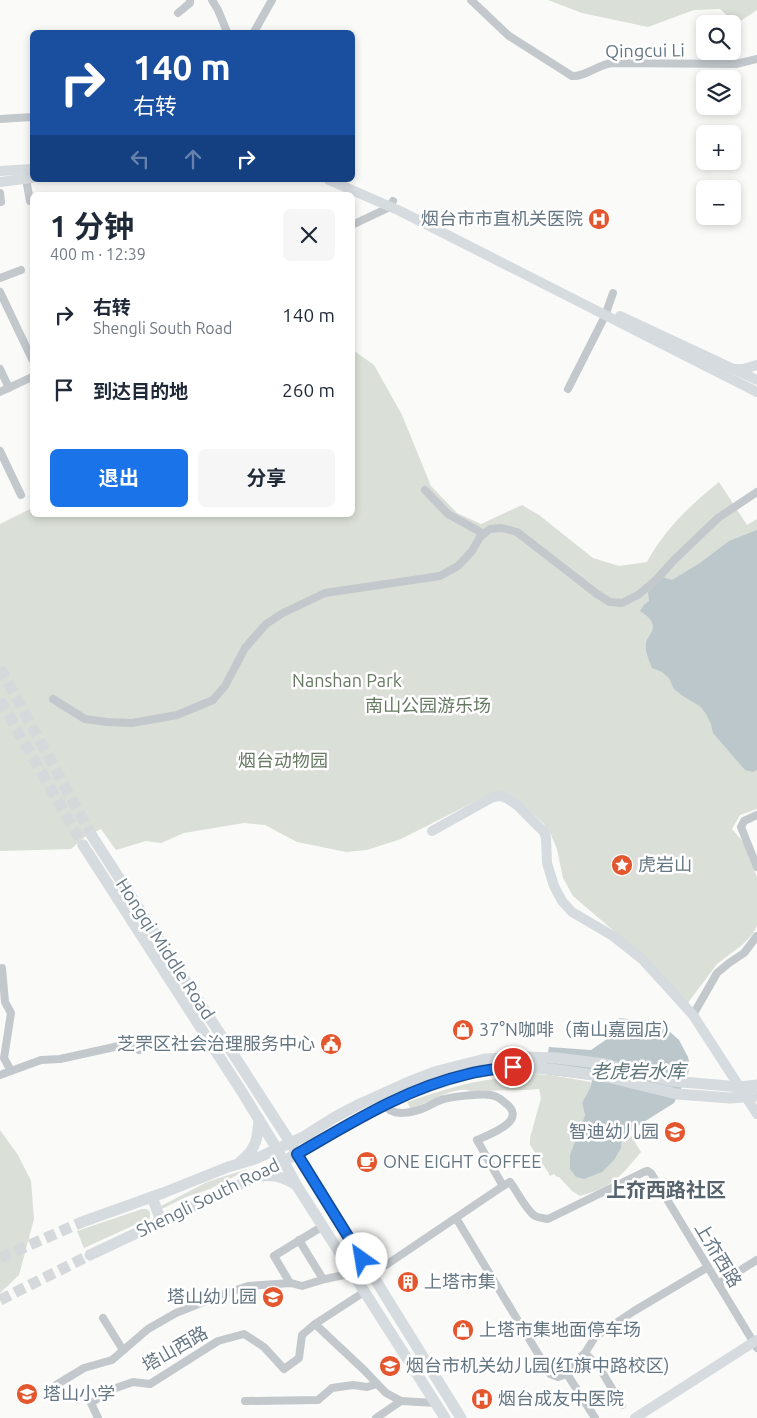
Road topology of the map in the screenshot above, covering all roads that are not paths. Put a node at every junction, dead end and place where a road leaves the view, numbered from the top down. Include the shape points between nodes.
1 (190, 0) edge
2 (212, 0) edge
3 (272, 0) edge
4 (471, 0) edge
5 (178, 13) dead end
6 (226, 30) edge
7 (255, 30) edge
8 (757, 59) edge
9 (30, 117) edge
10 (0, 119) edge
11 (30, 169) edge
12 (0, 171) edge
13 (26, 179) edge
14 (0, 182) edge
15 (334, 182) edge
16 (348, 182) edge
17 (0, 193) edge
18 (30, 201) edge
19 (0, 202) edge
20 (392, 204) junction
21 (355, 223) edge
22 (21, 270) dead end
23 (0, 278) edge
24 (0, 292) edge
25 (613, 293) dead end
26 (606, 313) junction
27 (30, 355) edge
28 (757, 365) edge
29 (0, 369) edge
30 (732, 369) junction
31 (30, 378) edge
32 (757, 380) edge
33 (10, 388) junction
34 (568, 389) dead end
35 (0, 392) edge
36 (756, 393) edge
37 (0, 451) edge
38 (425, 490) dead end
39 (757, 492) edge
40 (21, 495) dead end
41 (484, 534) junction
42 (53, 699) dead end
43 (757, 815) edge
44 (432, 831) dead end
45 (92, 836) tunnel mouth
46 (82, 845) tunnel mouth
47 (757, 867) edge
48 (757, 936) edge
49 (2, 968) dead end
50 (693, 1015) junction
51 (140, 1050) dead end
52 (11, 1072) junction
53 (0, 1076) edge
54 (757, 1085) edge
55 (734, 1090) junction
56 (751, 1097) edge
57 (385, 1105) junction
58 (757, 1114) edge
59 (258, 1119) junction
60 (290, 1142) junction
61 (277, 1149) junction
62 (297, 1154) junction
63 (283, 1162) junction
64 (238, 1164) junction
65 (253, 1178) junction
66 (297, 1186) junction
67 (504, 1186) junction
68 (152, 1197) junction
69 (456, 1218) junction
70 (161, 1221) junction
71 (82, 1222) tunnel mouth
72 (323, 1226) junction
73 (299, 1240) junction
74 (90, 1255) tunnel mouth
75 (757, 1260) edge
76 (386, 1265) dead end
77 (708, 1267) junction
78 (351, 1271) junction
79 (323, 1279) junction
80 (290, 1283) junction
81 (718, 1284) junction
82 (364, 1292) junction
83 (104, 1318) dead end
84 (315, 1324) junction
85 (756, 1345) edge
86 (123, 1350) junction
87 (585, 1353) junction
88 (566, 1374) junction
89 (377, 1384) junction
90 (51, 1388) dead end
91 (245, 1401) dead end
92 (401, 1401) junction
93 (435, 1403) junction
94 (622, 1405) dead end
95 (98, 1418) edge
96 (376, 1418) edge
97 (444, 1418) edge
98 (461, 1418) edge
99 (595, 1418) edge
100 (635, 1418) edge
101 (648, 1418) edge

1 - 5 street via 190,4
2 - 6 street
3 - 7 street
4 - 8 street, Qingcui Li via 509,36 572,76 612,63 736,64
9 - 10 street
11 - 12 main road
13 - 14 main road
13 - 18 street
15 - 20 main road
16 - 20 main road
17 - 19 street
20 - 21 street
20 - 26 main road
22 - 23 street
24 - 27 street
25 - 26 street
26 - 30 main road
26 - 34 street
26 - 36 main road
28 - 30 main road
29 - 33 street
30 - 32 main road
31 - 33 street
33 - 35 street
37 - 40 street
38 - 41 street via 448,514
39 - 41 street via 718,518 656,580 622,603 610,602 596,594 517,532 502,528 490,529
41 - 42 street via 458,566 440,576 325,593 283,613 266,624 245,648 225,686 213,700 177,715 132,723 107,722 85,719
43 - 47 street via 744,821 741,827
44 - 50 main road via 493,797 500,796 517,805 544,832 547,863 562,901 572,912 613,936 642,959
45 - 60 main road, Hongqi Middle Road
46 - 59 main road, Hongqi Middle Road
48 - 50 street via 744,953 717,973
49 - 52 street via 5,1002 11,1013 4,1058
50 - 55 main road
51 - 52 street via 128,1044 41,1060
52 - 53 street
54 - 55 main road, Shengli South Road
55 - 56 main road, Shengli South Road
55 - 57 main road, Shengli South Road via 677,1094 606,1077 513,1067 468,1074 415,1091
55 - 60 main road, Shengli South Road via 671,1081 605,1064 556,1058 485,1060 411,1081
56 - 58 main road
57 - 62 main road, Shengli South Road
57 - 67 street via 398,1113 422,1109 451,1097 490,1095 500,1098 513,1112 509,1124 477,1140
59 - 61 main road, Hongqi Middle Road
59 - 64 main road via 256,1144 249,1156
60 - 61 main road, Shengli South Road
60 - 62 main road, Hongqi Middle Road
61 - 63 main road, Hongqi Middle Road
61 - 64 main road, Shengli South Road
62 - 63 main road, Shengli South Road
62 - 98 main road, Hongqi Middle Road
63 - 65 main road, Shengli South Road
63 - 66 main road, Hongqi Middle Road
64 - 68 main road, Shengli South Road
65 - 66 main road via 276,1176
65 - 70 main road, Shengli South Road
66 - 72 main road, Hongqi Middle Road
67 - 69 street
67 - 77 street, 上夼西路 via 510,1182 534,1216 548,1219 648,1171
68 - 70 main road
68 - 71 main road, Shengli South Road
69 - 76 street
69 - 88 street via 550,1374 558,1377
70 - 74 main road, Shengli South Road
72 - 73 street
72 - 78 main road, Hongqi Middle Road
73 - 79 street
73 - 80 street via 274,1256
75 - 81 street
77 - 81 street, 上夼西路
77 - 87 street via 595,1337
78 - 79 street
78 - 82 main road, Hongqi Middle Road
79 - 80 street via 302,1286
80 - 86 street via 248,1286 176,1313 148,1328
81 - 85 street, 上夼西路
82 - 84 street, 塔山西路
82 - 93 main road, Hongqi Middle Road
83 - 86 street
84 - 89 street
84 - 95 street, 塔山西路 via 302,1334 299,1358 284,1369 264,1347 244,1334 218,1340 150,1384 133,1382 113,1389 91,1403
85 - 100 main road
85 - 101 main road
86 - 90 street via 112,1360 84,1368
87 - 88 street
87 - 94 street via 599,1367
88 - 99 street
89 - 91 street via 332,1388 318,1400
89 - 92 street
92 - 93 street
92 - 96 street
93 - 97 main road, Hongqi Middle Road

